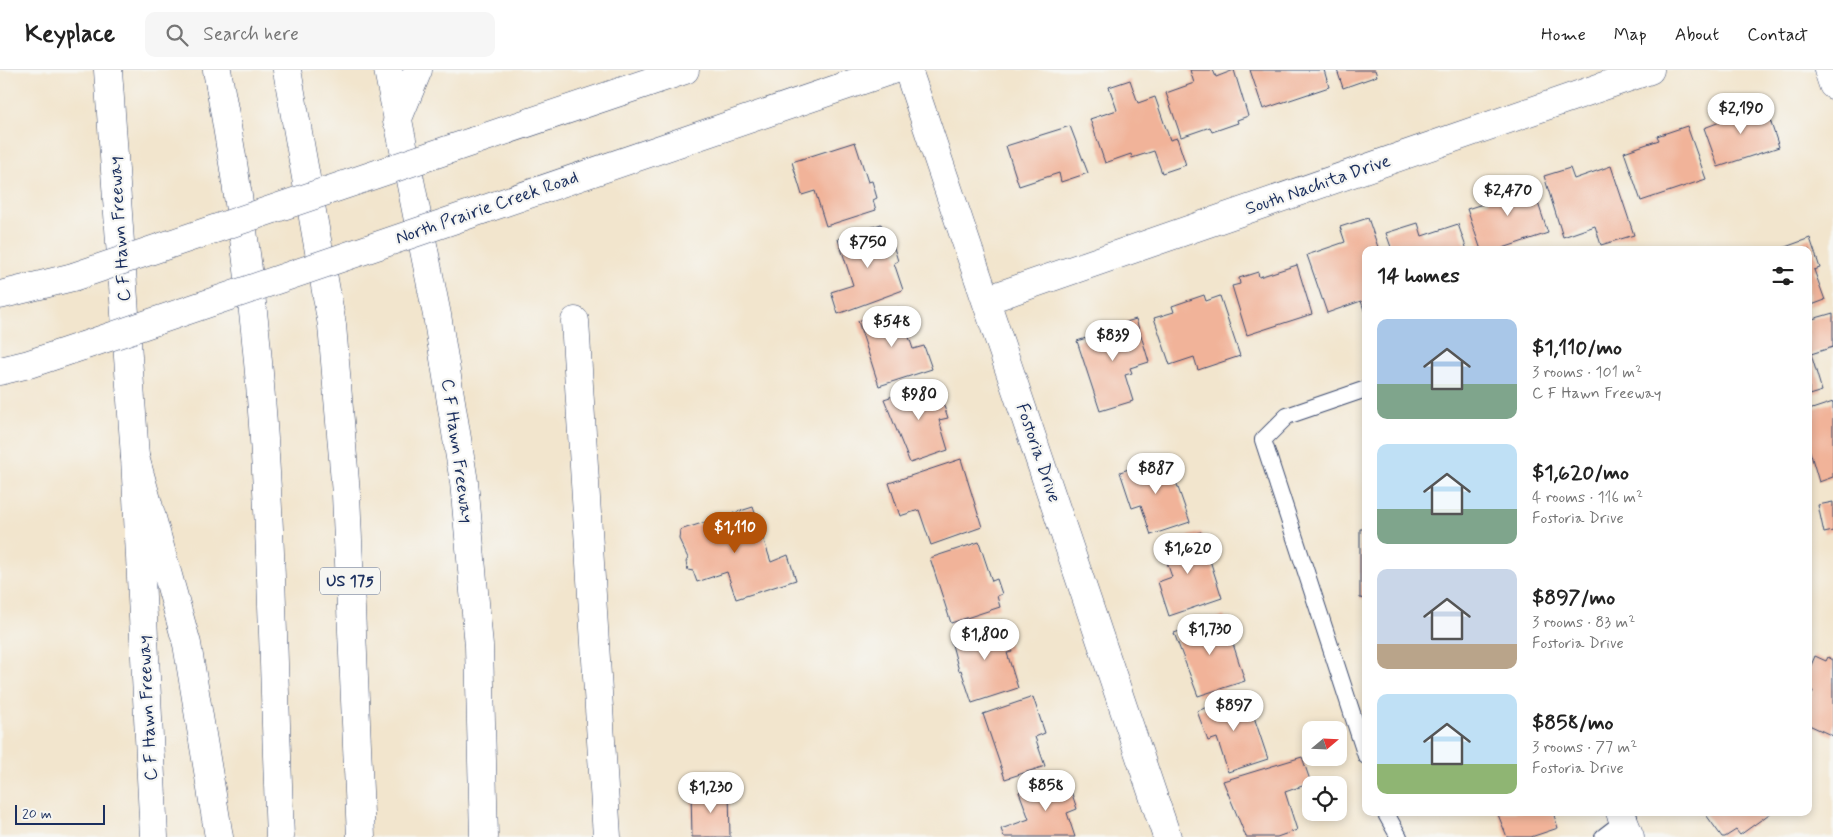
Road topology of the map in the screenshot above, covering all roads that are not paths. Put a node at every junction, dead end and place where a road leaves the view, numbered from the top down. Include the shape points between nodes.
1 (108, 70) edge
2 (217, 70) edge
3 (287, 70) edge
4 (388, 70) edge
5 (418, 70) edge
6 (685, 70) edge
7 (892, 70) edge
8 (908, 70) edge
9 (1650, 70) edge
10 (1828, 70) edge
11 (1833, 84) edge
12 (397, 120) junction
13 (0, 295) edge
14 (986, 300) junction
15 (575, 321) dead end
16 (0, 371) edge
17 (1362, 390) edge
18 (135, 457) junction
19 (1362, 744) edge
20 (1387, 816) edge
21 (154, 837) edge
22 (219, 837) edge
23 (280, 837) edge
24 (361, 837) edge
25 (484, 837) edge
26 (607, 837) edge
27 (1167, 837) edge
28 (1399, 837) edge

1 - 18 main road, C F Hawn Freeway
2 - 23 main road via 255,331 267,508
3 - 24 main road, US 175 via 332,325 346,494
4 - 12 main road, C F Hawn Freeway
5 - 12 main road
6 - 13 main road, bridge via 73,277
7 - 16 main road, North Prairie Creek Road, bridge via 83,346
8 - 14 main road, Fostoria Drive
9 - 14 main road, South Nachita Drive
10 - 11 main road
12 - 25 main road, C F Hawn Freeway via 437,315 464,482 479,646
14 - 27 main road, Fostoria Drive
15 - 26 main road
17 - 19 lane via 1287,416 1264,440
18 - 21 main road, C F Hawn Freeway
18 - 22 main road via 187,644
20 - 28 lane

